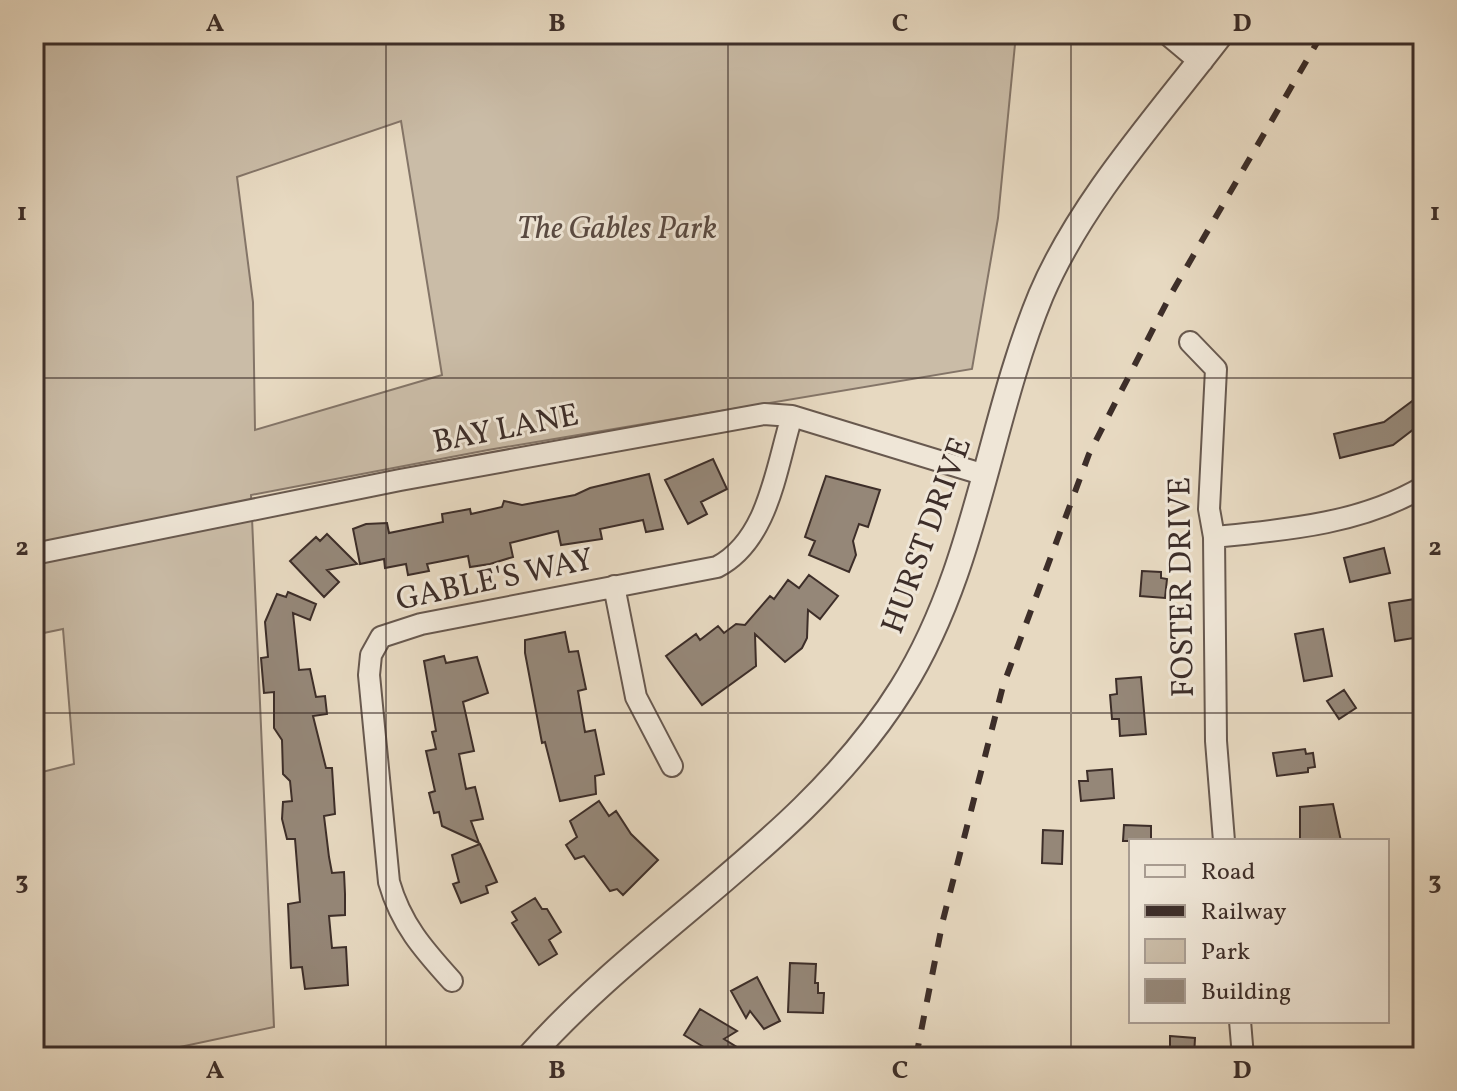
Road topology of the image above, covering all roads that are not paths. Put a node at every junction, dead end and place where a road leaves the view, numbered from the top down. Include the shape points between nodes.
1 (1170, 34) edge
2 (1221, 34) edge
3 (1201, 60) junction
4 (1190, 342) dead end
5 (792, 416) junction
6 (985, 475) junction
7 (1423, 487) edge
8 (1214, 537) junction
9 (34, 554) edge
10 (614, 586) junction
11 (672, 766) dead end
12 (1224, 839) edge
13 (452, 981) dead end
14 (1240, 1023) edge
15 (529, 1057) edge
16 (1243, 1057) edge

1 - 3 street
2 - 3 street, HURST DRIVE
3 - 6 street, HURST DRIVE via 1085,214 1053,271 1017,363
4 - 8 street, FOSTER DRIVE via 1216,369 1209,509
5 - 6 street, BAY LANE
5 - 9 street, BAY LANE via 764,414 597,443
5 - 10 street, GABLE'S WAY via 755,534 744,550 717,567
6 - 15 street, HURST DRIVE via 937,620 904,686 872,734 817,795 599,984
7 - 8 street via 1401,500 1311,527
8 - 12 street, FOSTER DRIVE via 1216,741
10 - 11 street via 636,697
10 - 13 street, GABLE'S WAY via 395,630 381,637 371,655 389,882 410,933
14 - 16 street

